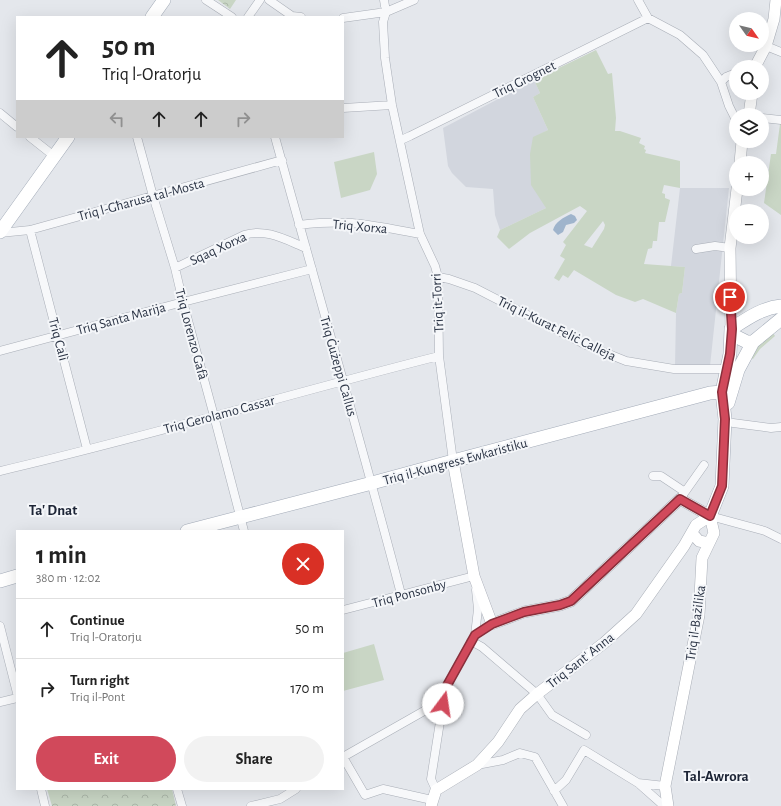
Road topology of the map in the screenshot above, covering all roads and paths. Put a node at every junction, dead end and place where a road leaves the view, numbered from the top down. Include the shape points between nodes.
1 (164, 0) edge
2 (206, 0) edge
3 (260, 0) edge
4 (269, 0) edge
5 (414, 0) edge
6 (638, 0) edge
7 (776, 0) edge
8 (385, 6) edge
9 (153, 16) edge
10 (230, 16) edge
11 (249, 16) edge
12 (292, 16) edge
13 (344, 18) edge
14 (648, 18) junction
15 (769, 36) edge
16 (769, 47) edge
17 (781, 52) edge
18 (729, 76) edge
19 (721, 82) junction
20 (392, 105) junction
21 (344, 108) edge
22 (730, 108) edge
23 (0, 113) edge
24 (769, 119) edge
25 (781, 120) edge
26 (16, 126) edge
27 (31, 138) edge
28 (67, 138) edge
29 (137, 138) edge
30 (275, 138) edge
31 (401, 140) junction
32 (54, 156) junction
33 (282, 160) junction
34 (153, 196) junction
35 (736, 196) edge
36 (300, 225) junction
37 (30, 230) junction
38 (0, 233) edge
39 (420, 234) junction
40 (306, 248) junction
41 (730, 248) junction
42 (696, 249) dead end
43 (175, 268) junction
44 (312, 269) junction
45 (438, 277) junction
46 (183, 302) junction
47 (781, 306) edge
48 (781, 319) edge
49 (732, 329) junction
50 (58, 336) junction
51 (753, 342) junction
52 (0, 351) edge
53 (439, 356) junction
54 (732, 369) junction
55 (342, 380) junction
56 (722, 392) junction
57 (214, 416) junction
58 (729, 421) junction
59 (781, 427) edge
60 (87, 449) junction
61 (453, 461) junction
62 (704, 465) dead end
63 (0, 471) edge
64 (653, 476) dead end
65 (372, 483) junction
66 (682, 496) junction
67 (710, 516) junction
68 (240, 517) junction
69 (191, 530) edge
70 (244, 530) edge
71 (692, 533) junction
72 (781, 538) edge
73 (709, 543) junction
74 (16, 576) edge
75 (474, 576) junction
76 (0, 581) edge
77 (401, 594) junction
78 (344, 610) edge
79 (492, 624) junction
80 (0, 626) edge
81 (473, 638) junction
82 (16, 688) edge
83 (445, 689) junction
84 (537, 694) junction
85 (16, 698) edge
86 (0, 702) edge
87 (586, 735) dead end
88 (344, 756) edge
89 (344, 759) edge
90 (477, 765) junction
91 (638, 783) junction
92 (665, 786) junction
93 (41, 790) edge
94 (177, 790) edge
95 (294, 790) edge
96 (554, 791) junction
97 (433, 799) edge
98 (45, 806) edge
99 (182, 806) edge
100 (251, 806) edge
101 (563, 806) edge
102 (664, 806) edge
103 (668, 806) edge

1 - 9 main road
2 - 10 street
3 - 11 street
4 - 12 street
5 - 8 street
6 - 14 street
7 - 15 street
8 - 13 street
8 - 20 street, Triq it-Torri via 385,58
14 - 19 street via 680,35 703,55
14 - 31 street, Triq Grognet
16 - 17 street
18 - 19 street
19 - 22 street
20 - 21 street
20 - 31 street, Triq it-Torri
23 - 26 street
24 - 25 street
27 - 32 street
28 - 32 main road
29 - 34 street, Triq Lorenzo Gafà
30 - 33 street, Triq Ġużeppi Callus
31 - 39 street, Triq it-Torri
32 - 38 main road
33 - 34 street, Triq l-Għarusa tal-Mosta
33 - 36 street, Triq Ġużeppi Callus
34 - 37 street, Triq l-Għarusa tal-Mosta
34 - 43 street, Triq Lorenzo Gafà
35 - 41 street
36 - 39 street, Triq Xorxa via 351,223
36 - 40 street, Triq Ġużeppi Callus
37 - 38 street, Triq l-Għarusa tal-Mosta
37 - 50 street, Triq Calì
39 - 45 street, Triq it-Torri
40 - 43 street, Sqaq Xorxa via 269,234 252,232
40 - 44 street, Triq Ġużeppi Callus
41 - 42 street via 715,246
41 - 49 street
43 - 46 street, Triq Lorenzo Gafà
44 - 46 street, Triq Santa Marija
44 - 55 street, Triq Ġużeppi Callus
45 - 53 street, Triq it-Torri
45 - 54 street, Triq il-Kurat Feliċ Calleja via 475,288 586,345 626,361 674,370
46 - 50 street, Triq Santa Marija
46 - 57 street, Triq Lorenzo Gafà
47 - 49 main road via 759,311
48 - 51 main road
49 - 51 main road via 735,336
49 - 54 main road
50 - 52 street, Triq Santa Marija
50 - 60 street, Triq Calì
51 - 54 main road
53 - 55 street, Triq Gerolamo Cassar
53 - 61 street, Triq it-Torri
54 - 56 main road
54 - 58 main road
55 - 57 street, Triq Gerolamo Cassar
55 - 65 street, Triq Ġużeppi Callus
56 - 58 main road
56 - 61 main road, Triq il-Kungress Ewkaristiku via 710,393
57 - 60 street, Triq Gerolamo Cassar
57 - 68 street, Triq Lorenzo Gafà
58 - 59 street via 771,428
58 - 67 main road via 722,486
60 - 63 street, Triq Gerolamo Cassar
61 - 65 main road, Triq il-Kungress Ewkaristiku
61 - 75 street, Triq it-Torri
62 - 66 street
64 - 66 street via 661,476
65 - 68 main road, Triq il-Kungress Ewkaristiku
65 - 77 street, Triq Ġużeppi Callus
66 - 67 street
66 - 79 street via 571,601 524,612
67 - 71 street, Triq Sant' Anna via 696,525
67 - 72 street
67 - 73 street, Triq il-Bażilika via 714,533
68 - 69 main road, Triq il-Kungress Ewkaristiku
68 - 70 street, Triq Lorenzo Gafà
71 - 73 street via 699,541
71 - 84 street, Triq Sant' Anna via 636,614 604,643
73 - 92 street, Triq il-Bażilika via 702,558 699,615
74 - 76 main road
75 - 77 street, Triq Ponsonby
75 - 79 street, Triq it-Torri
75 - 81 street, Triq it-Torri via 478,609
77 - 78 street, Triq Ponsonby
79 - 81 street
80 - 82 street
81 - 83 street
81 - 84 street
83 - 88 street via 424,711
83 - 97 street via 431,778
84 - 87 street via 552,715
84 - 90 street, Triq Sant' Anna via 520,709 498,742
85 - 86 street
89 - 97 street via 365,795 383,789
90 - 96 street via 503,760 520,752 535,758
90 - 97 street, Triq Sant' Anna
91 - 92 street
91 - 96 street via 584,750 566,780
91 - 102 street
92 - 103 street, Triq il-Bażilika
93 - 98 street
94 - 99 street
95 - 100 street via 280,799
96 - 101 street

